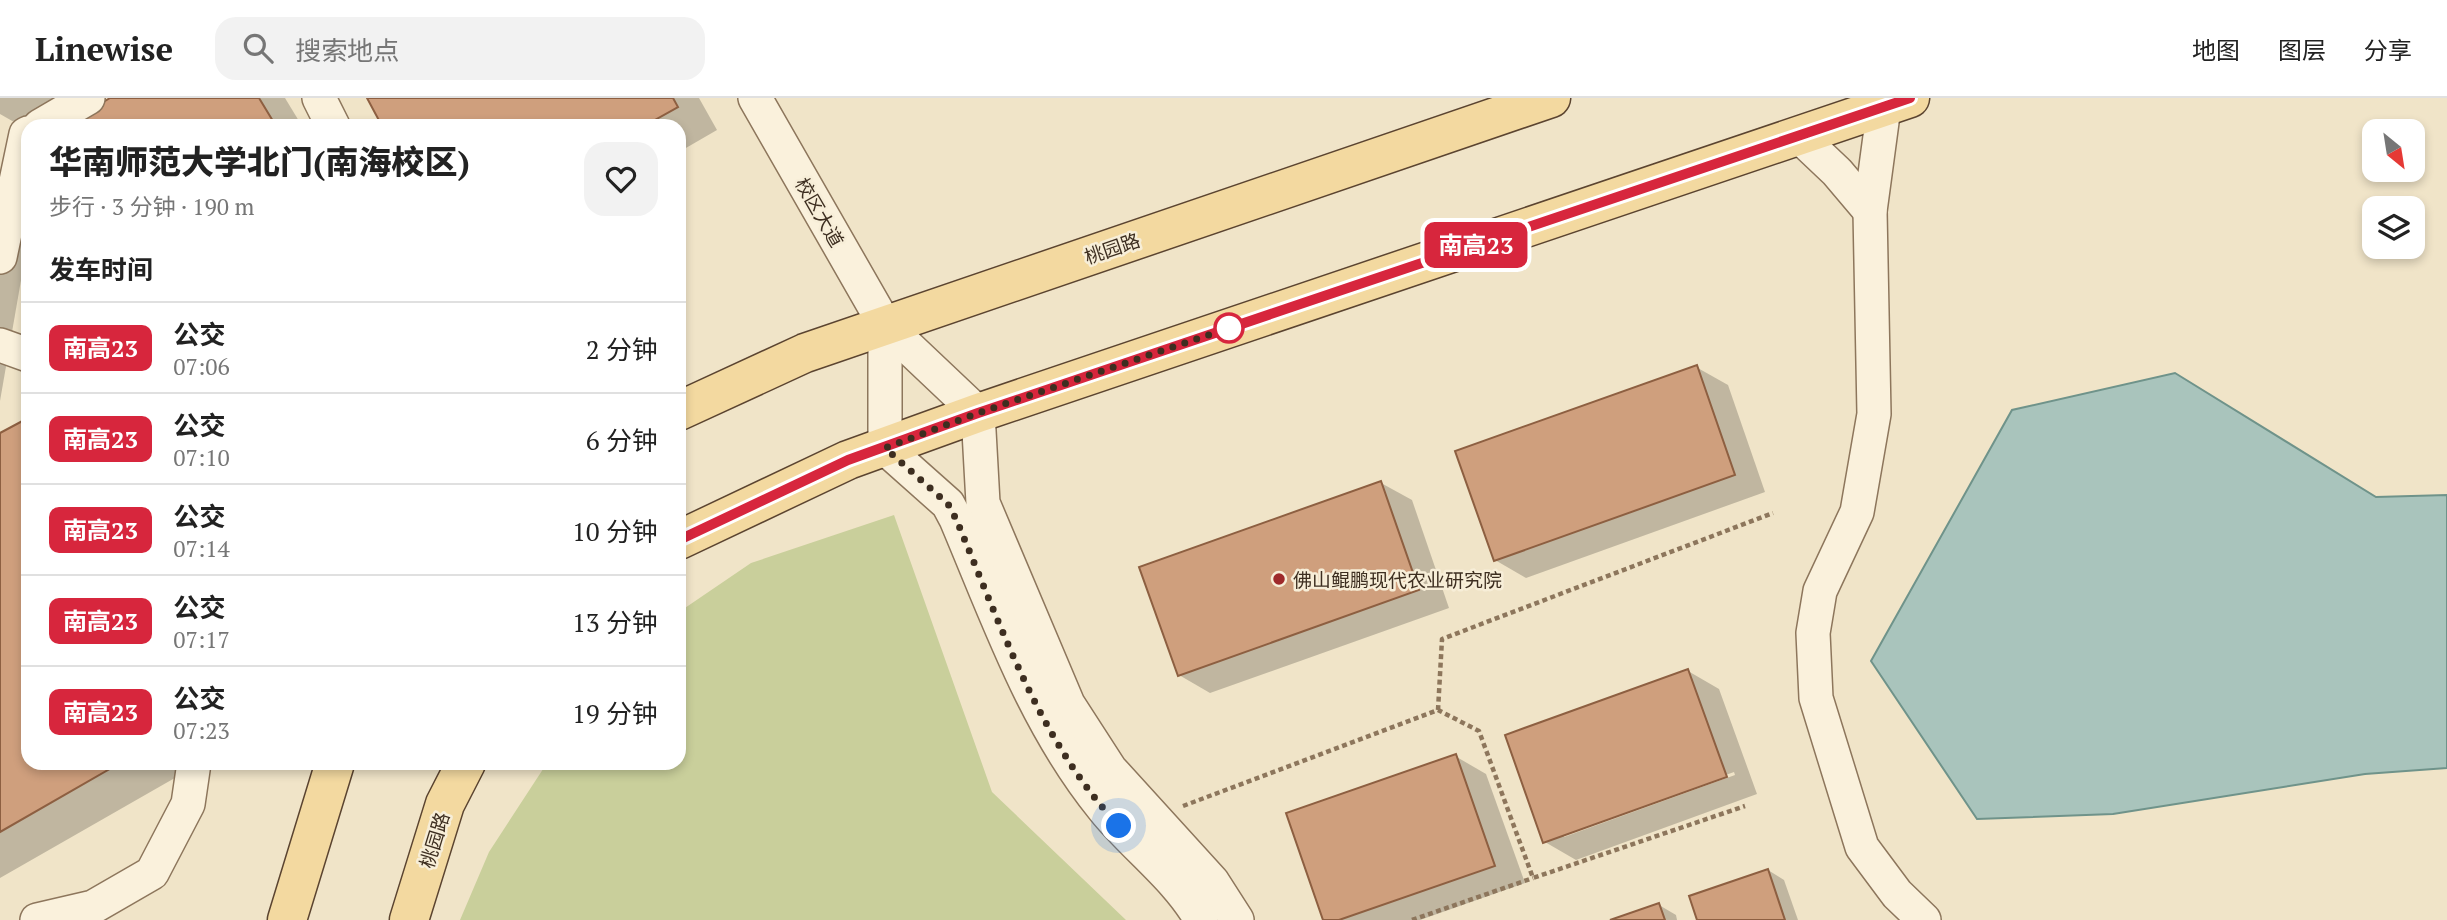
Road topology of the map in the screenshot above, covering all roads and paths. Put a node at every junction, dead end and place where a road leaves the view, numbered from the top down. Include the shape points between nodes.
1 (88, 98) edge
2 (319, 98) edge
3 (755, 98) edge
4 (1551, 98) edge
5 (1897, 102) edge
6 (52, 119) edge
7 (330, 119) edge
8 (1799, 136) junction
9 (21, 158) edge
10 (1870, 211) junction
11 (0, 257) edge
12 (885, 326) junction
13 (0, 345) edge
14 (21, 352) edge
15 (686, 408) edge
16 (978, 413) junction
17 (885, 448) junction
18 (1773, 513) dead end
19 (686, 537) edge
20 (1438, 710) junction
21 (193, 770) edge
22 (333, 770) edge
23 (462, 770) edge
24 (1745, 806) dead end
25 (1154, 817) junction
26 (1533, 878) junction
27 (37, 920) edge
28 (287, 920) edge
29 (409, 920) edge
30 (1201, 920) edge
31 (1237, 920) edge
32 (1412, 920) edge
33 (1924, 920) edge

1 - 6 street
2 - 7 street
3 - 12 street, 校区大道
4 - 12 main road, 桃园路
5 - 8 main road
5 - 10 street
8 - 10 street
8 - 16 main road
9 - 11 street
10 - 33 street via 1874,414 1857,512 1820,591 1812,633 1816,698 1862,847 1897,894
12 - 15 main road, 桃园路 via 804,353
12 - 16 street
12 - 17 street
13 - 14 street
16 - 17 main road
16 - 25 street via 984,503 1068,704 1110,769
17 - 19 main road via 848,460
17 - 30 street via 948,504 1026,686 1052,734 1102,808 1170,879
18 - 20 path via 1442,639
20 - 25 path
20 - 26 path via 1479,731
21 - 27 street via 188,804 152,873 93,907
22 - 28 main road
23 - 29 main road, 桃园路 via 445,804
24 - 26 path
25 - 31 street via 1212,881
26 - 32 path

